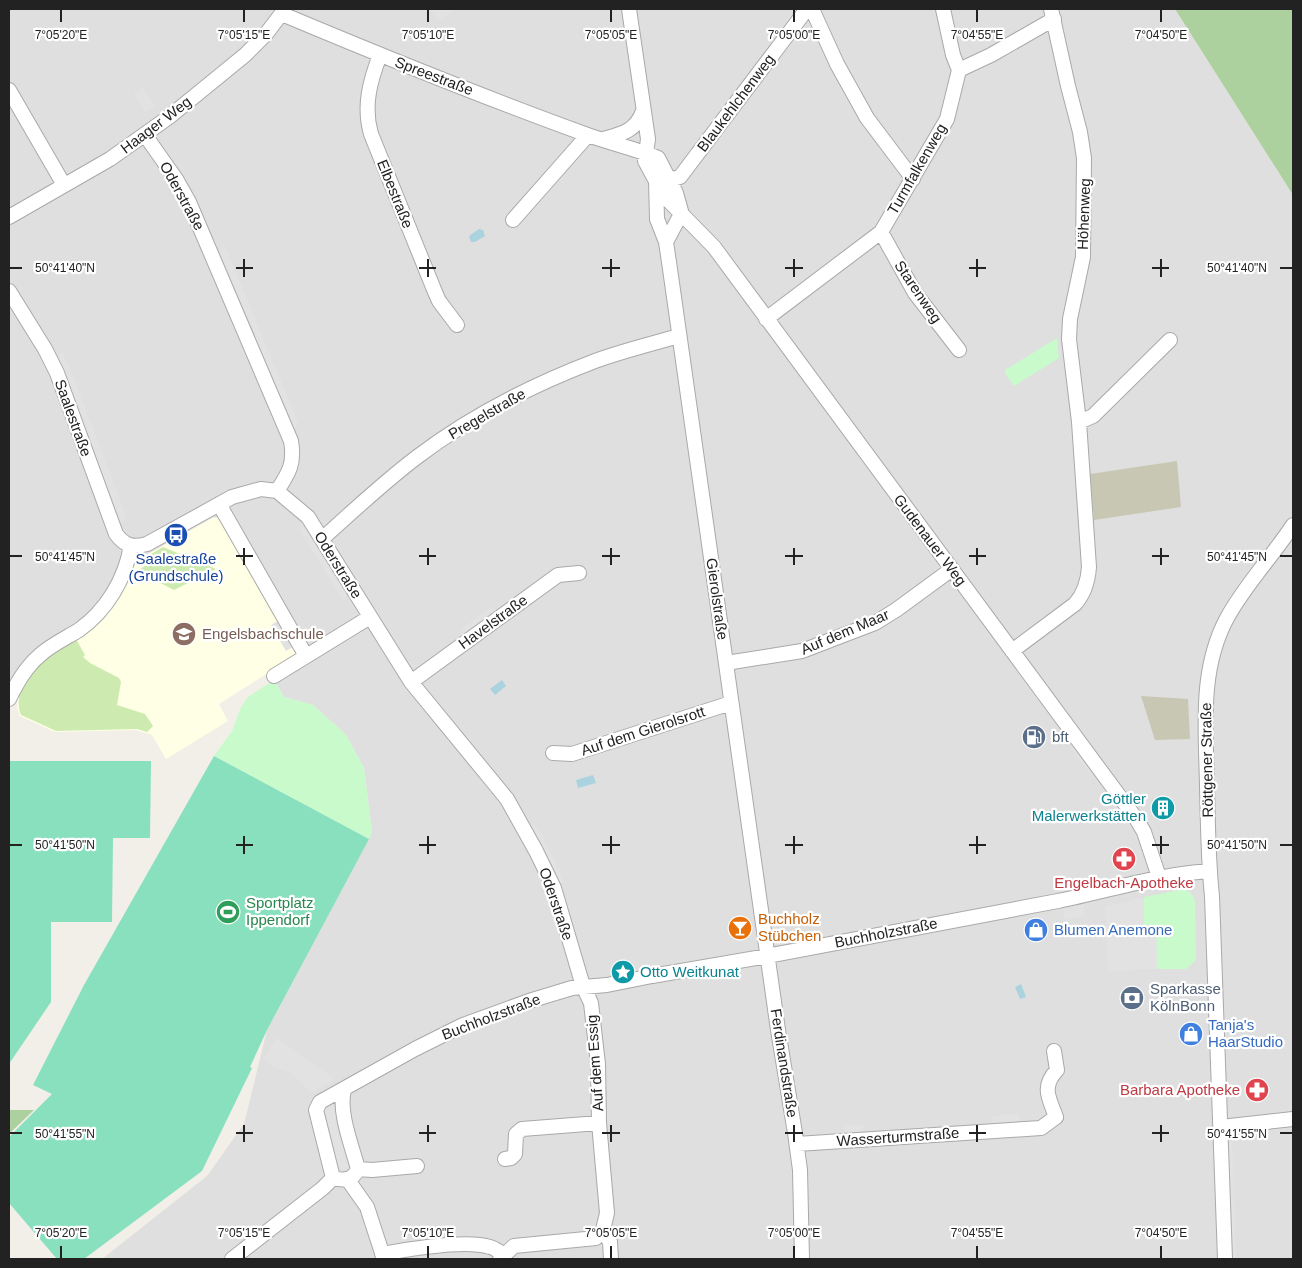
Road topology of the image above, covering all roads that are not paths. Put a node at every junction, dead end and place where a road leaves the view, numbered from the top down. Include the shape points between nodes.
1 (629, 9) edge
2 (807, 9) edge
3 (812, 9) edge
4 (943, 9) edge
5 (283, 12) edge
6 (1052, 14) edge
7 (380, 55) junction
8 (959, 70) junction
9 (9, 90) edge
10 (644, 111) junction
11 (145, 135) junction
12 (588, 135) junction
13 (603, 140) junction
14 (646, 153) junction
15 (912, 179) junction
16 (663, 181) junction
17 (64, 185) junction
18 (682, 214) junction
19 (9, 217) edge
20 (513, 220) dead end
21 (881, 232) junction
22 (666, 242) junction
23 (9, 291) edge
24 (766, 319) junction
25 (457, 325) dead end
26 (679, 336) junction
27 (1170, 340) dead end
28 (959, 350) dead end
29 (1078, 422) junction
30 (277, 490) junction
31 (219, 504) junction
32 (1293, 525) edge
33 (322, 539) junction
34 (131, 546) junction
35 (952, 570) junction
36 (579, 573) dead end
37 (370, 617) junction
38 (1012, 651) junction
39 (306, 656) junction
40 (726, 663) junction
41 (274, 676) dead end
42 (411, 682) junction
43 (9, 700) edge
44 (731, 703) junction
45 (553, 753) dead end
46 (1210, 871) junction
47 (1159, 877) junction
48 (767, 956) junction
49 (583, 986) junction
50 (1054, 1051) dead end
51 (344, 1090) junction
52 (1293, 1119) edge
53 (599, 1123) junction
54 (1221, 1127) junction
55 (797, 1144) junction
56 (505, 1159) dead end
57 (418, 1166) dead end
58 (358, 1169) junction
59 (333, 1178) junction
60 (348, 1180) junction
61 (603, 1230) junction
62 (383, 1257) edge
63 (502, 1257) edge
64 (232, 1259) edge
65 (611, 1259) edge
66 (802, 1259) edge
67 (1225, 1259) edge

1 - 10 street
2 - 16 street, Blaukehlchenweg via 680,177
3 - 15 street via 867,118
4 - 8 street
5 - 7 street, Spreestraße
5 - 11 street, Haager Weg via 244,55
6 - 8 street via 991,55
6 - 29 street, Höhenweg via 1084,158 1083,257 1070,318 1069,339
7 - 12 street, Spreestraße
7 - 25 street, Elbestraße via 368,96 370,134 439,301
8 - 15 street, Turmfalkenweg via 947,119
9 - 17 street
10 - 13 street via 628,131
10 - 14 street via 648,140
11 - 17 street, Haager Weg
11 - 30 street, Oderstraße via 189,202 291,441 293,458 287,476
12 - 13 street, Spreestraße
12 - 20 street
13 - 14 street, Spreestraße
14 - 16 street, Gudenauer Weg via 658,158
15 - 21 street, Turmfalkenweg
16 - 18 street, Gudenauer Weg via 676,193
16 - 22 street, Gierolstraße via 657,219
17 - 19 street, Haager Weg
18 - 22 street
18 - 24 street, Gudenauer Weg via 710,242
21 - 24 street, Turmfalkenweg
21 - 28 street, Starenweg via 915,292
22 - 26 street, Gierolstraße
23 - 34 street, Saalestraße via 57,373 116,534 123,543
24 - 35 street, Gudenauer Weg
26 - 33 street, Pregelstraße via 596,360 551,378 461,426 417,457
26 - 40 street, Gierolstraße
27 - 29 street via 1093,416
29 - 38 street, Höhenweg via 1088,579 1082,596 1075,604
30 - 31 street via 245,493
30 - 33 street, Oderstraße via 308,517
31 - 34 street via 147,544
31 - 39 street
32 - 46 street, Röttgener Straße via 1226,619 1212,654 1206,689
33 - 37 street, Oderstraße
34 - 43 street via 120,581 103,606 80,628 40,655 19,678
35 - 38 street, Gudenauer Weg
35 - 40 street, Auf dem Maar via 875,623 802,651
36 - 42 street, Havelstraße via 558,575
37 - 39 street
37 - 42 street, Oderstraße
38 - 47 street, Gudenauer Weg via 1137,820
39 - 41 street
40 - 44 street, Gierolstraße
42 - 49 street, Oderstraße via 494,783 518,818 554,888
44 - 45 street, Auf dem Gierolsrott via 572,754
44 - 48 street, Gierolstraße
46 - 47 street, Buchholzstraße
46 - 54 street, Röttgener Straße
47 - 48 street, Buchholzstraße via 1086,896
48 - 49 street, Buchholzstraße via 608,985
48 - 55 street, Ferdinandstraße
49 - 51 street, Buchholzstraße via 463,1025
49 - 53 street, Auf dem Essig via 591,1003 598,1064
50 - 55 street, Wasserturmstraße via 1057,1070 1049,1078 1047,1088 1056,1118 1041,1128
51 - 58 street via 341,1099 343,1111
51 - 59 street, Buchholzstraße via 326,1097 316,1110
52 - 54 street
53 - 56 street via 522,1129 516,1134 515,1154
53 - 61 street, Auf dem Essig via 607,1213
54 - 67 street, Röttgener Straße
55 - 66 street, Ferdinandstraße
57 - 58 street
58 - 60 street
59 - 60 street
59 - 64 street
60 - 62 street via 368,1207
61 - 63 street via 596,1238 514,1246
61 - 65 street, Auf dem Essig via 610,1242
62 - 63 street via 407,1250 479,1244 492,1247

